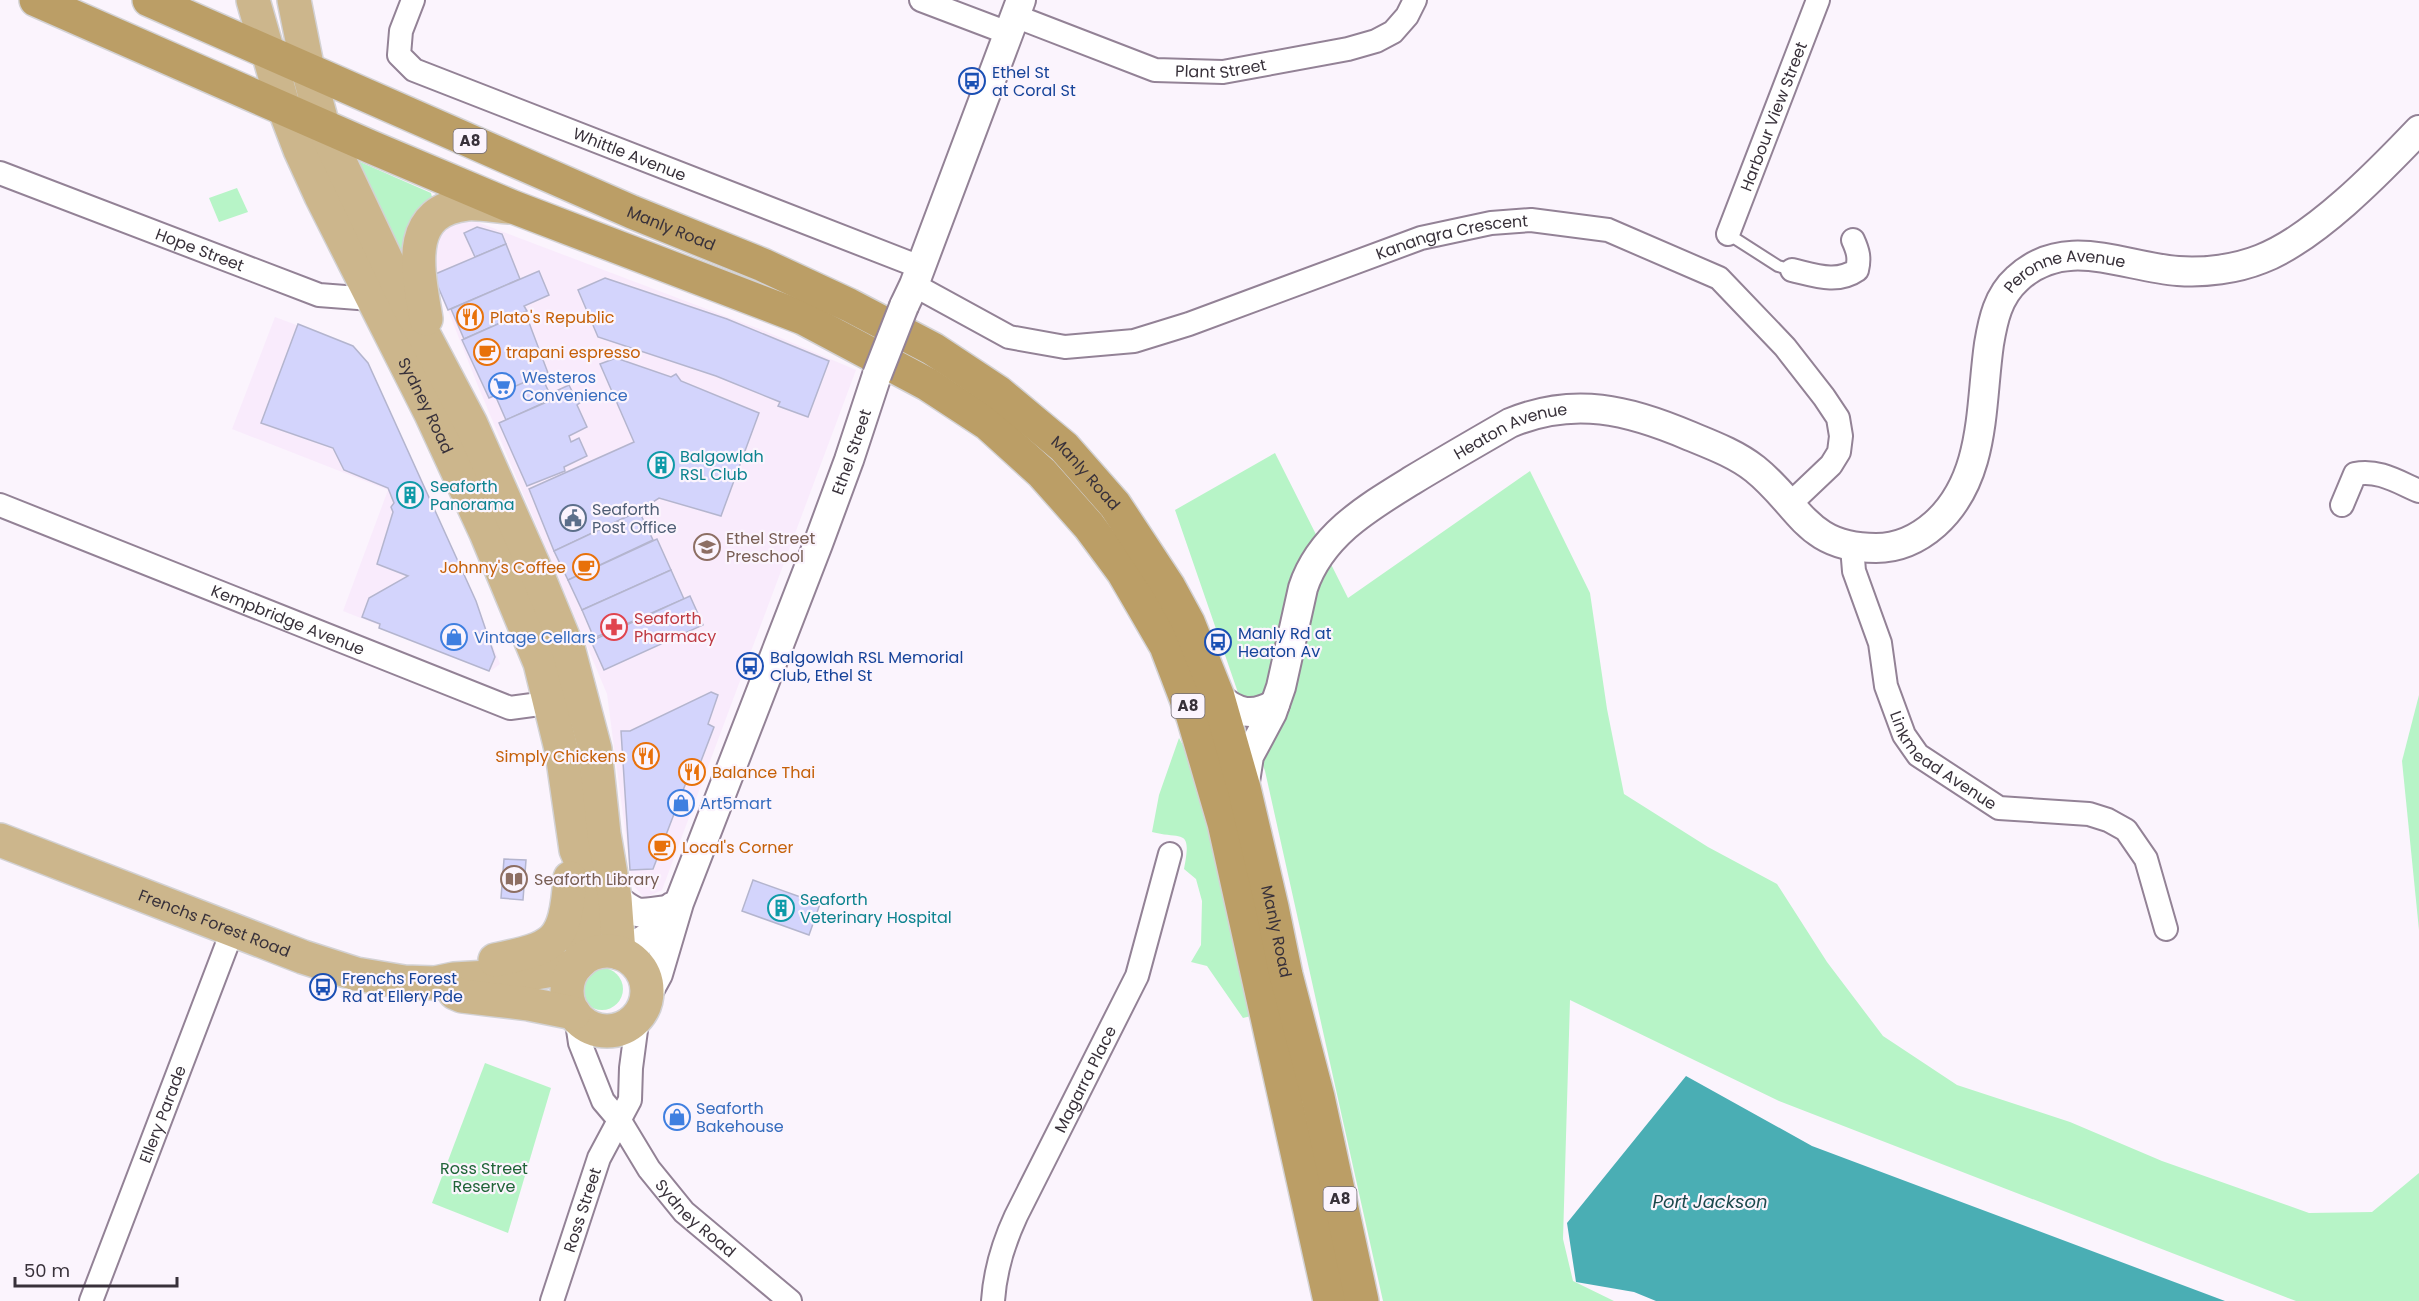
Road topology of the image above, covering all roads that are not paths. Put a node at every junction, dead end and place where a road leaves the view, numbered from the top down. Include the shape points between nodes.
1 (36, 0) edge
2 (149, 0) edge
3 (253, 0) edge
4 (294, 0) edge
5 (413, 0) edge
6 (921, 0) edge
7 (1415, 0) edge
8 (1818, 0) edge
9 (1014, 16) edge
10 (267, 51) junction
11 (308, 70) junction
12 (284, 108) junction
13 (323, 126) junction
14 (2419, 130) edge
15 (0, 173) edge
16 (513, 207) junction
17 (1728, 234) joint
18 (1853, 240) dead end
19 (1792, 270) joint
20 (913, 286) junction
21 (389, 300) junction
22 (432, 349) junction
23 (2419, 491) edge
24 (1790, 504) junction
25 (0, 505) edge
26 (2342, 505) dead end
27 (1852, 547) junction
28 (582, 697) junction
29 (1218, 697) junction
30 (550, 703) junction
31 (1275, 704) junction
32 (1244, 788) junction
33 (0, 840) edge
34 (576, 850) junction
35 (1170, 854) dead end
36 (615, 898) junction
37 (674, 906) junction
38 (233, 929) junction
39 (2166, 929) dead end
40 (620, 954) junction
41 (578, 964) junction
42 (444, 981) junction
43 (642, 1006) junction
44 (575, 1014) junction
45 (620, 1121) junction
46 (91, 1301) edge
47 (552, 1301) edge
48 (790, 1301) edge
49 (993, 1301) edge
50 (1330, 1301) edge
51 (1362, 1301) edge

1 - 12 highway, A8
2 - 10 highway, A8
3 - 10 main road, Sydney Road
4 - 11 main road, Sydney Road
5 - 20 street, Whittle Avenue via 401,30 399,55 414,70
6 - 9 street, Plant Street
7 - 9 street, Plant Street via 1394,32 1376,41 1222,72 1155,70
8 - 17 street, Harbour View Street
9 - 20 street, Ethel Street
10 - 11 highway, A8
10 - 12 main road, Sydney Road
11 - 13 main road, Sydney Road
11 - 29 highway, Manly Road / A8 via 849,304 933,349 998,392 1064,447 1115,505 1188,622
12 - 13 highway, Manly Road / A8
12 - 21 main road, Sydney Road via 321,196
13 - 16 highway, Manly Road / A8
13 - 21 main road, Sydney Road
14 - 27 street, Peronne Avenue via 2382,169 2307,234 2260,260 2207,271 2179,271 2075,254 2054,257 2031,267 2002,297 1994,316 1980,434 1963,490 1947,514 1923,535 1896,545
15 - 21 street, Hope Street via 319,295
16 - 22 main road via 453,206 441,211 423,231 417,265
16 - 50 highway, Manly Road / A8 via 732,289 846,339 988,424 1042,473 1089,526 1123,572 1166,646 1214,782
17 - 19 lane via 1778,266
18 - 19 street via 1859,262 1852,274 1830,278
20 - 24 street, Kanangra Crescent via 1009,337 1065,347 1134,341 1421,238 1491,223 1531,220 1608,230 1719,278 1785,347 1838,418 1839,452 1831,465
20 - 37 street, Ethel Street, bridge via 877,375 826,523
21 - 22 main road, Sydney Road
21 - 30 main road, Sydney Road via 431,414 540,663
22 - 28 main road, Sydney Road via 471,424 534,566 569,651
23 - 26 street via 2384,475 2363,472 2355,474
24 - 27 street, Heaton Avenue via 1828,540
24 - 31 street, Heaton Avenue via 1737,457 1665,426 1598,408 1553,409 1531,414 1366,509 1331,540 1308,572
25 - 30 street, Kempbridge Avenue via 510,708
27 - 39 street, Linkmead Avenue via 1854,571 1880,643 1886,686 1904,735 1918,755 1999,808 2089,814 2126,830 2146,859
28 - 30 street, Kempbridge Avenue
28 - 36 main road, Sydney Road via 595,749
29 - 31 street via 1245,713
29 - 32 highway, Manly Road / A8
30 - 34 main road, Sydney Road via 562,753
31 - 32 street, Heaton Avenue via 1249,756
32 - 51 highway, Manly Road / A8
33 - 38 main road, Frenchs Forest Road
34 - 41 main road, Sydney Road via 582,863 586,919
34 - 42 main road via 567,914 549,945 534,952 467,966
35 - 49 street, Magarra Place via 1137,976 1016,1216 1002,1249
36 - 37 street via 640,914
36 - 40 main road, Sydney Road
37 - 40 street, Ethel Street via 648,937
37 - 43 street, Ethel Street via 658,974
38 - 42 main road, Frenchs Forest Road via 356,974 404,982
38 - 46 street, Ellery Parade
40 - 41 main road via 598,952
40 - 43 main road via 641,971 645,983
41 - 42 main road, Frenchs Forest Road via 524,975
41 - 44 main road via 567,989
42 - 44 main road, Frenchs Forest Road via 462,996
43 - 44 main road via 623,1027 610,1031 591,1028
43 - 45 street via 631,1068 630,1100
44 - 45 street, Sydney Road via 580,1043 603,1101
45 - 47 street, Ross Street via 599,1158
45 - 48 street, Sydney Road via 649,1169 684,1212

